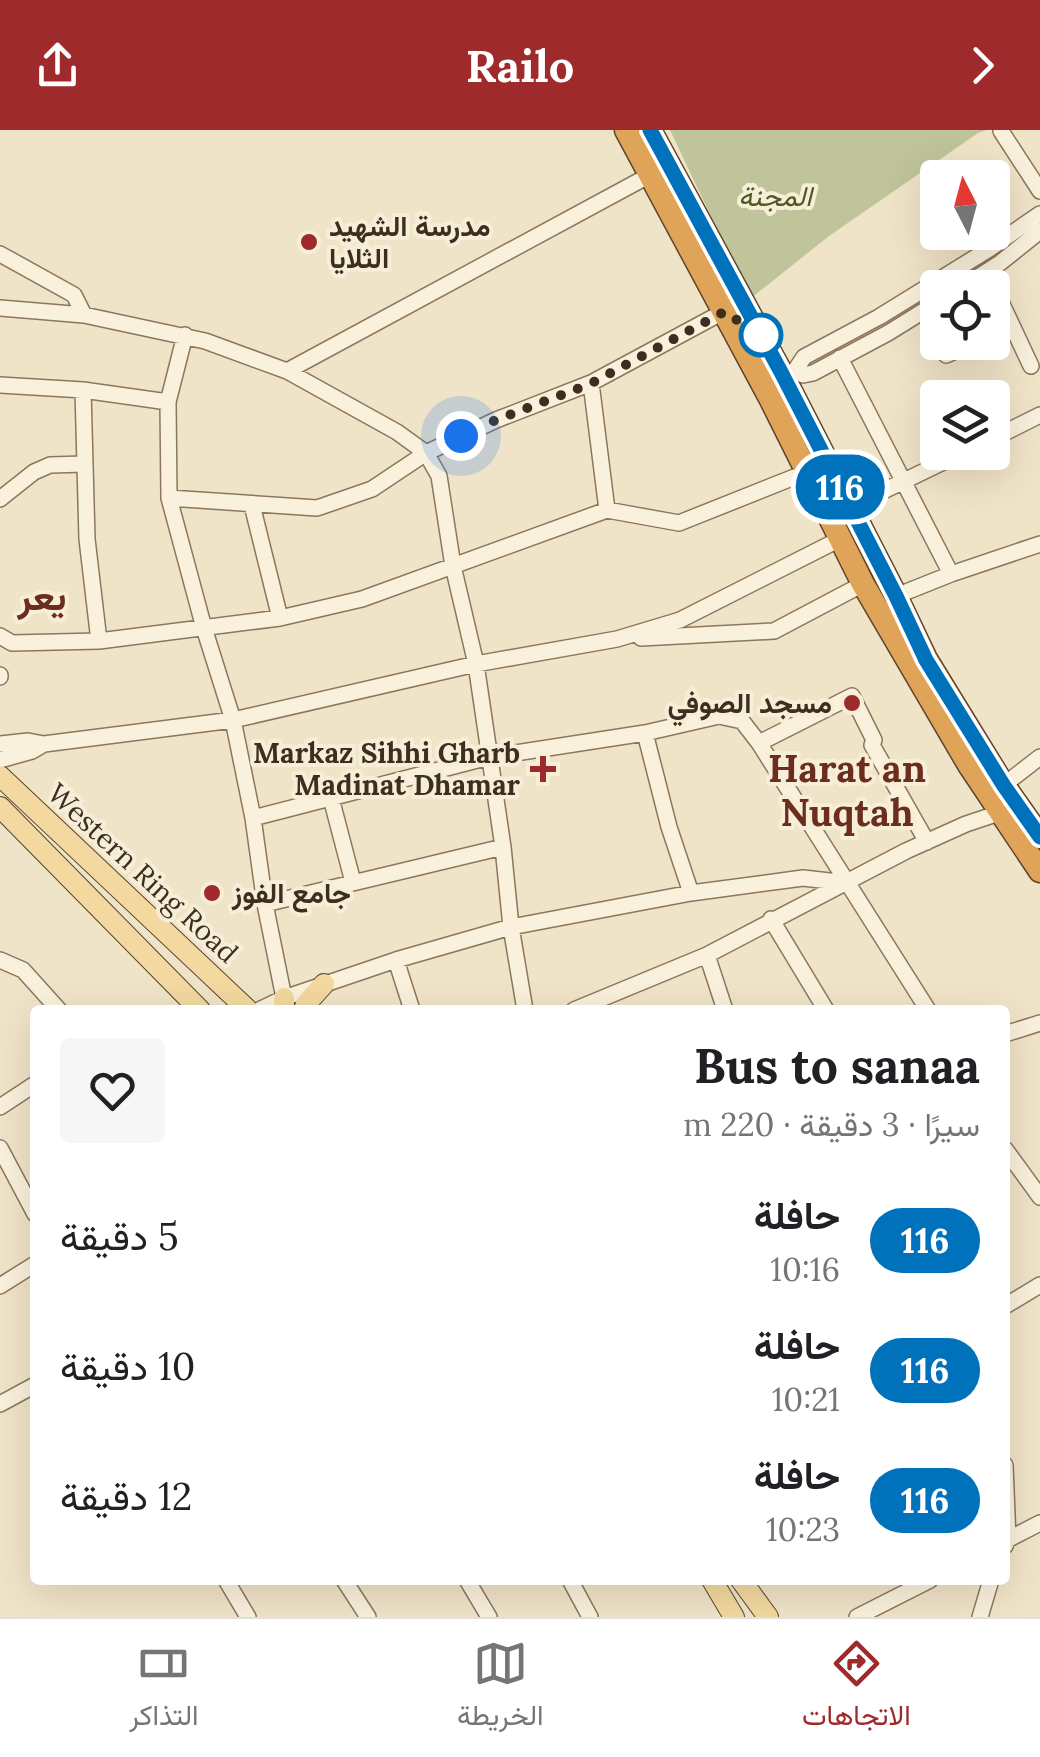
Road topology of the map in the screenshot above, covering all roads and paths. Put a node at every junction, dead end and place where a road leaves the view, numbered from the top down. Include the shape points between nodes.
1 (626, 130) edge
2 (650, 130) edge
3 (1001, 131) edge
4 (650, 175) junction
5 (1040, 191) edge
6 (1039, 222) edge
7 (0, 254) edge
8 (1000, 270) edge
9 (0, 308) edge
10 (724, 312) junction
11 (920, 313) edge
12 (84, 315) junction
13 (1010, 323) edge
14 (1012, 328) joint
15 (185, 335) junction
16 (840, 358) junction
17 (1030, 366) dead end
18 (287, 370) junction
19 (789, 375) junction
20 (590, 384) junction
21 (0, 385) edge
22 (83, 390) junction
23 (168, 402) junction
24 (1040, 416) edge
25 (1010, 430) edge
26 (426, 453) junction
27 (84, 464) junction
28 (927, 470) edge
29 (807, 472) junction
30 (902, 482) junction
31 (170, 498) junction
32 (0, 499) edge
33 (252, 505) junction
34 (607, 510) junction
35 (840, 512) junction
36 (842, 538) junction
37 (1040, 544) edge
38 (452, 566) junction
39 (950, 574) junction
40 (863, 584) junction
41 (896, 596) junction
42 (280, 618) junction
43 (204, 628) junction
44 (0, 636) edge
45 (616, 639) junction
46 (98, 641) junction
47 (476, 664) junction
48 (233, 720) junction
49 (645, 732) junction
50 (759, 743) junction
51 (490, 757) junction
52 (1040, 757) edge
53 (2, 763) edge
54 (331, 798) junction
55 (1012, 807) edge
56 (0, 808) edge
57 (253, 818) junction
58 (9, 820) edge
59 (1040, 837) edge
60 (927, 842) junction
61 (503, 847) junction
62 (1040, 871) edge
63 (353, 882) junction
64 (846, 883) junction
65 (691, 893) junction
66 (265, 904) junction
67 (771, 920) junction
68 (511, 927) junction
69 (708, 955) junction
70 (0, 960) edge
71 (396, 960) junction
72 (324, 984) junction
73 (284, 1004) edge
74 (54, 1005) edge
75 (195, 1005) edge
76 (243, 1005) edge
77 (306, 1005) edge
78 (410, 1005) edge
79 (525, 1005) edge
80 (586, 1005) edge
81 (723, 1005) edge
82 (823, 1005) edge
83 (925, 1005) edge
84 (1040, 1023) edge
85 (1010, 1032) edge
86 (30, 1087) edge
87 (0, 1107) edge
88 (0, 1148) edge
89 (1010, 1156) edge
90 (1037, 1189) edge
91 (30, 1205) edge
92 (30, 1267) edge
93 (1040, 1285) edge
94 (0, 1286) edge
95 (1010, 1303) edge
96 (30, 1388) edge
97 (0, 1404) edge
98 (1010, 1516) edge
99 (1039, 1523) edge
100 (1010, 1540) edge
101 (229, 1585) edge
102 (347, 1585) edge
103 (469, 1585) edge
104 (573, 1585) edge
105 (715, 1585) edge
106 (745, 1585) edge
107 (990, 1585) edge
108 (906, 1586) edge
109 (248, 1617) edge
110 (368, 1617) edge
111 (489, 1617) edge
112 (590, 1617) edge
113 (734, 1617) edge
114 (768, 1617) edge
115 (857, 1617) edge
116 (980, 1617) edge

1 - 4 highway
2 - 19 highway
3 - 5 street
4 - 10 highway
4 - 18 street
6 - 8 street
6 - 19 street via 804,357
7 - 12 street via 74,296
9 - 12 street
10 - 20 street
10 - 29 highway
11 - 16 street
12 - 15 street
13 - 14 street
14 - 17 street
15 - 18 street
15 - 23 street
16 - 19 street via 813,373
16 - 30 street
18 - 26 street
19 - 35 highway
20 - 26 street
20 - 34 street
21 - 22 street
22 - 23 street
22 - 27 street
23 - 31 street
24 - 25 street
26 - 33 street via 372,489 317,508
26 - 38 street via 439,476
27 - 32 street via 50,465
27 - 46 street
28 - 30 street
29 - 34 street via 680,523
29 - 35 highway
30 - 35 street
30 - 39 street
31 - 33 street
31 - 43 street
33 - 42 street
34 - 38 street
35 - 36 highway
35 - 41 highway
36 - 40 highway
36 - 45 street via 680,620
37 - 39 street
38 - 42 street via 362,599
38 - 47 street
39 - 41 street
40 - 45 street via 774,631
40 - 55 highway via 969,766
41 - 55 highway
42 - 43 street
43 - 46 street
43 - 48 street
44 - 46 street via 12,642
45 - 47 street
47 - 48 street
47 - 51 street
48 - 53 street via 44,744
48 - 57 street
49 - 50 street via 719,716 742,721
49 - 51 street
49 - 65 street
50 - 60 street via 852,696
50 - 64 street
51 - 54 street
51 - 61 street
52 - 55 street
53 - 76 main road, Western Ring Road
54 - 57 street
54 - 63 street
55 - 59 highway
55 - 60 street
55 - 62 highway
56 - 58 main road, Western Ring Road
57 - 66 street
58 - 75 main road, Western Ring Road
60 - 64 street
61 - 63 street
61 - 68 street
63 - 66 street
64 - 65 street via 803,878
64 - 67 street
64 - 83 street
65 - 68 street
66 - 73 street
67 - 69 street
67 - 82 street
68 - 71 street
68 - 79 street
69 - 80 street
69 - 81 street
70 - 74 street via 23,970
71 - 72 street
71 - 78 street
72 - 73 street
72 - 77 main road
84 - 85 street
86 - 87 street
88 - 91 street
89 - 90 street
92 - 94 street
93 - 95 street
96 - 97 street
98 - 99 street via 1016,1524
99 - 100 street
101 - 109 street
102 - 110 street
103 - 111 street
104 - 112 street
105 - 113 main road
106 - 114 main road
107 - 116 street
108 - 115 street

